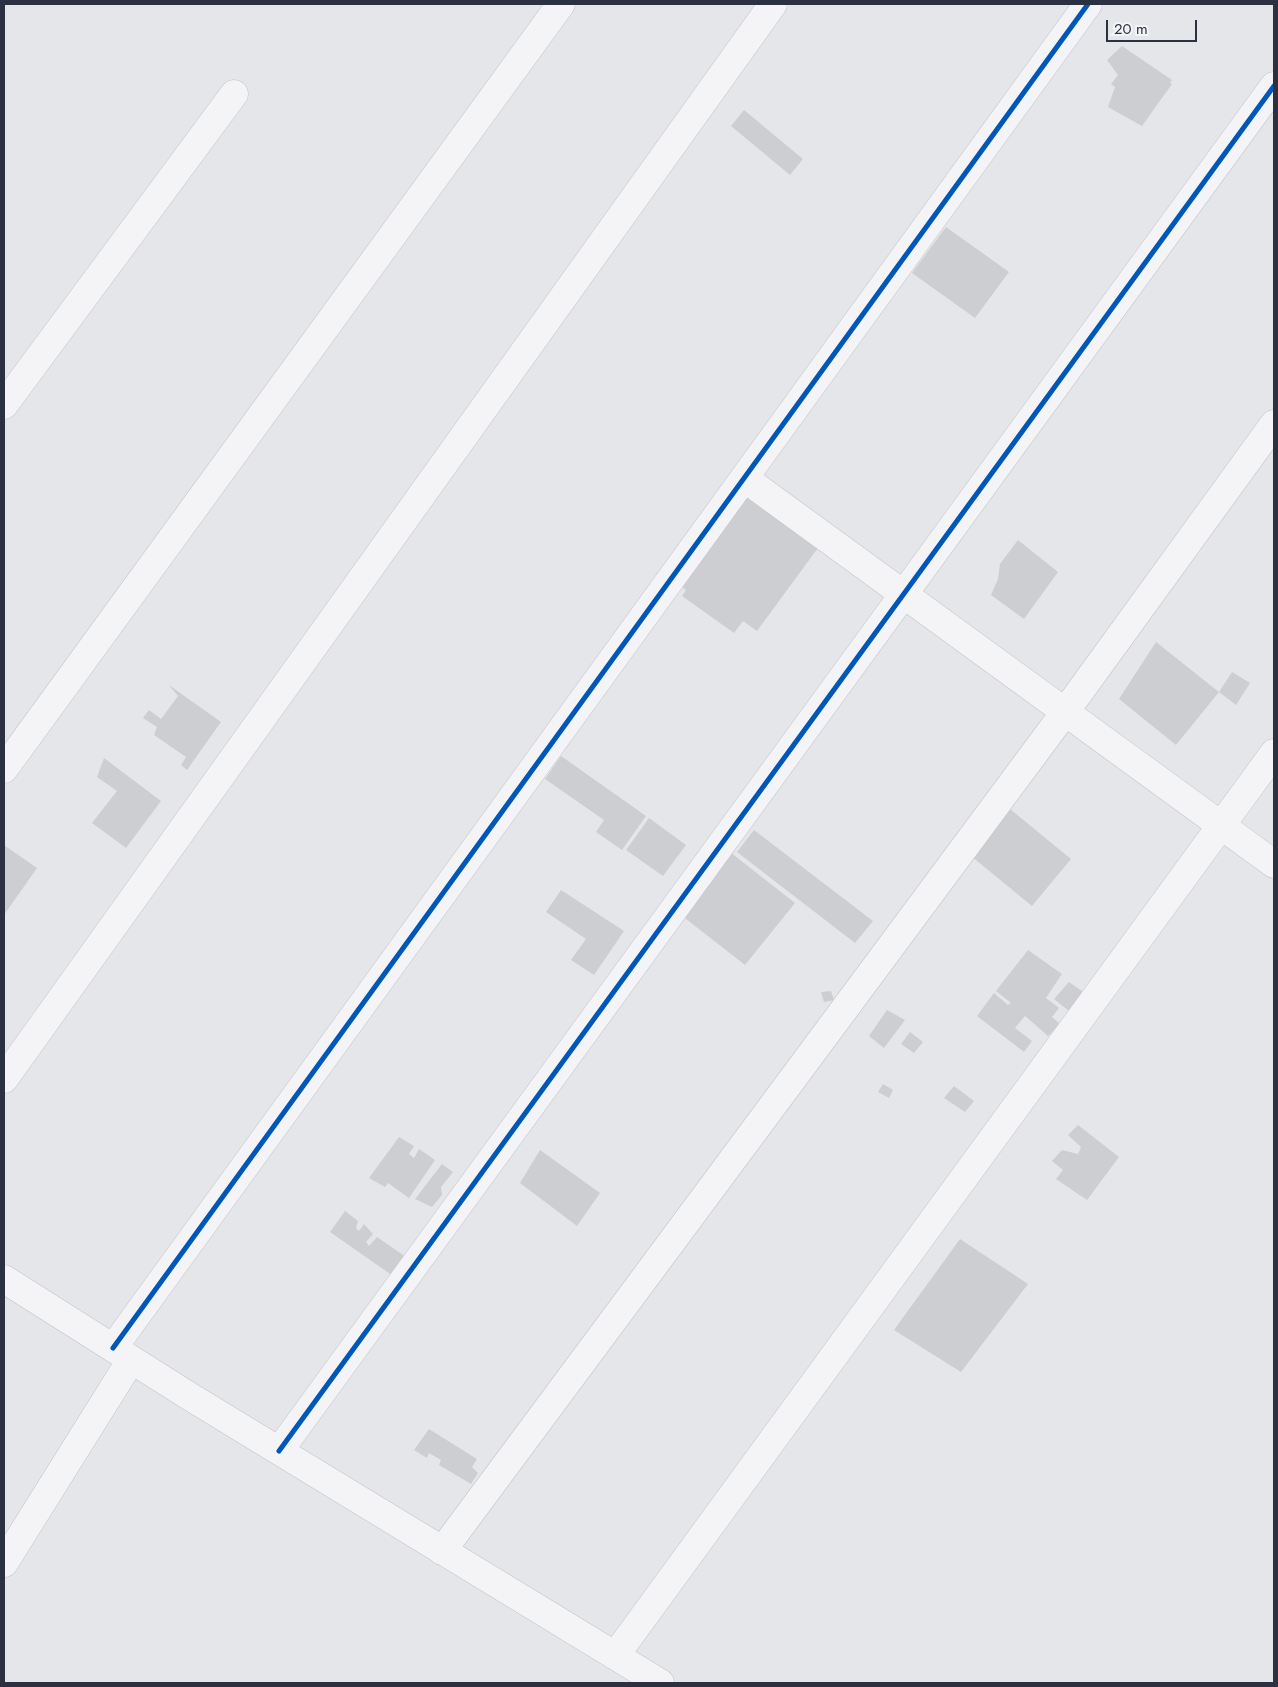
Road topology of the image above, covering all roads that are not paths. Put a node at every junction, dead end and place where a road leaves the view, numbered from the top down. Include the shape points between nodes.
1 (561, 4) edge
2 (773, 4) edge
3 (1088, 4) edge
4 (1274, 86) edge
5 (234, 94) dead end
6 (4, 405) edge
7 (1274, 424) edge
8 (744, 478) junction
9 (903, 594) junction
10 (1065, 712) junction
11 (1274, 753) edge
12 (4, 769) edge
13 (1221, 826) junction
14 (1274, 864) edge
15 (4, 1079) edge
16 (4, 1279) edge
17 (122, 1354) junction
18 (279, 1451) junction
19 (442, 1550) junction
20 (4, 1563) edge
21 (615, 1656) junction
22 (660, 1683) edge

1 - 12 street
2 - 15 street
3 - 8 street
4 - 9 street
5 - 6 street
7 - 10 street
8 - 9 street
8 - 17 street
9 - 10 street
9 - 18 street
10 - 13 street
10 - 19 street
11 - 13 street
13 - 14 street
13 - 21 street
16 - 17 street
17 - 18 street
17 - 20 street
18 - 19 street
19 - 21 street
21 - 22 street

